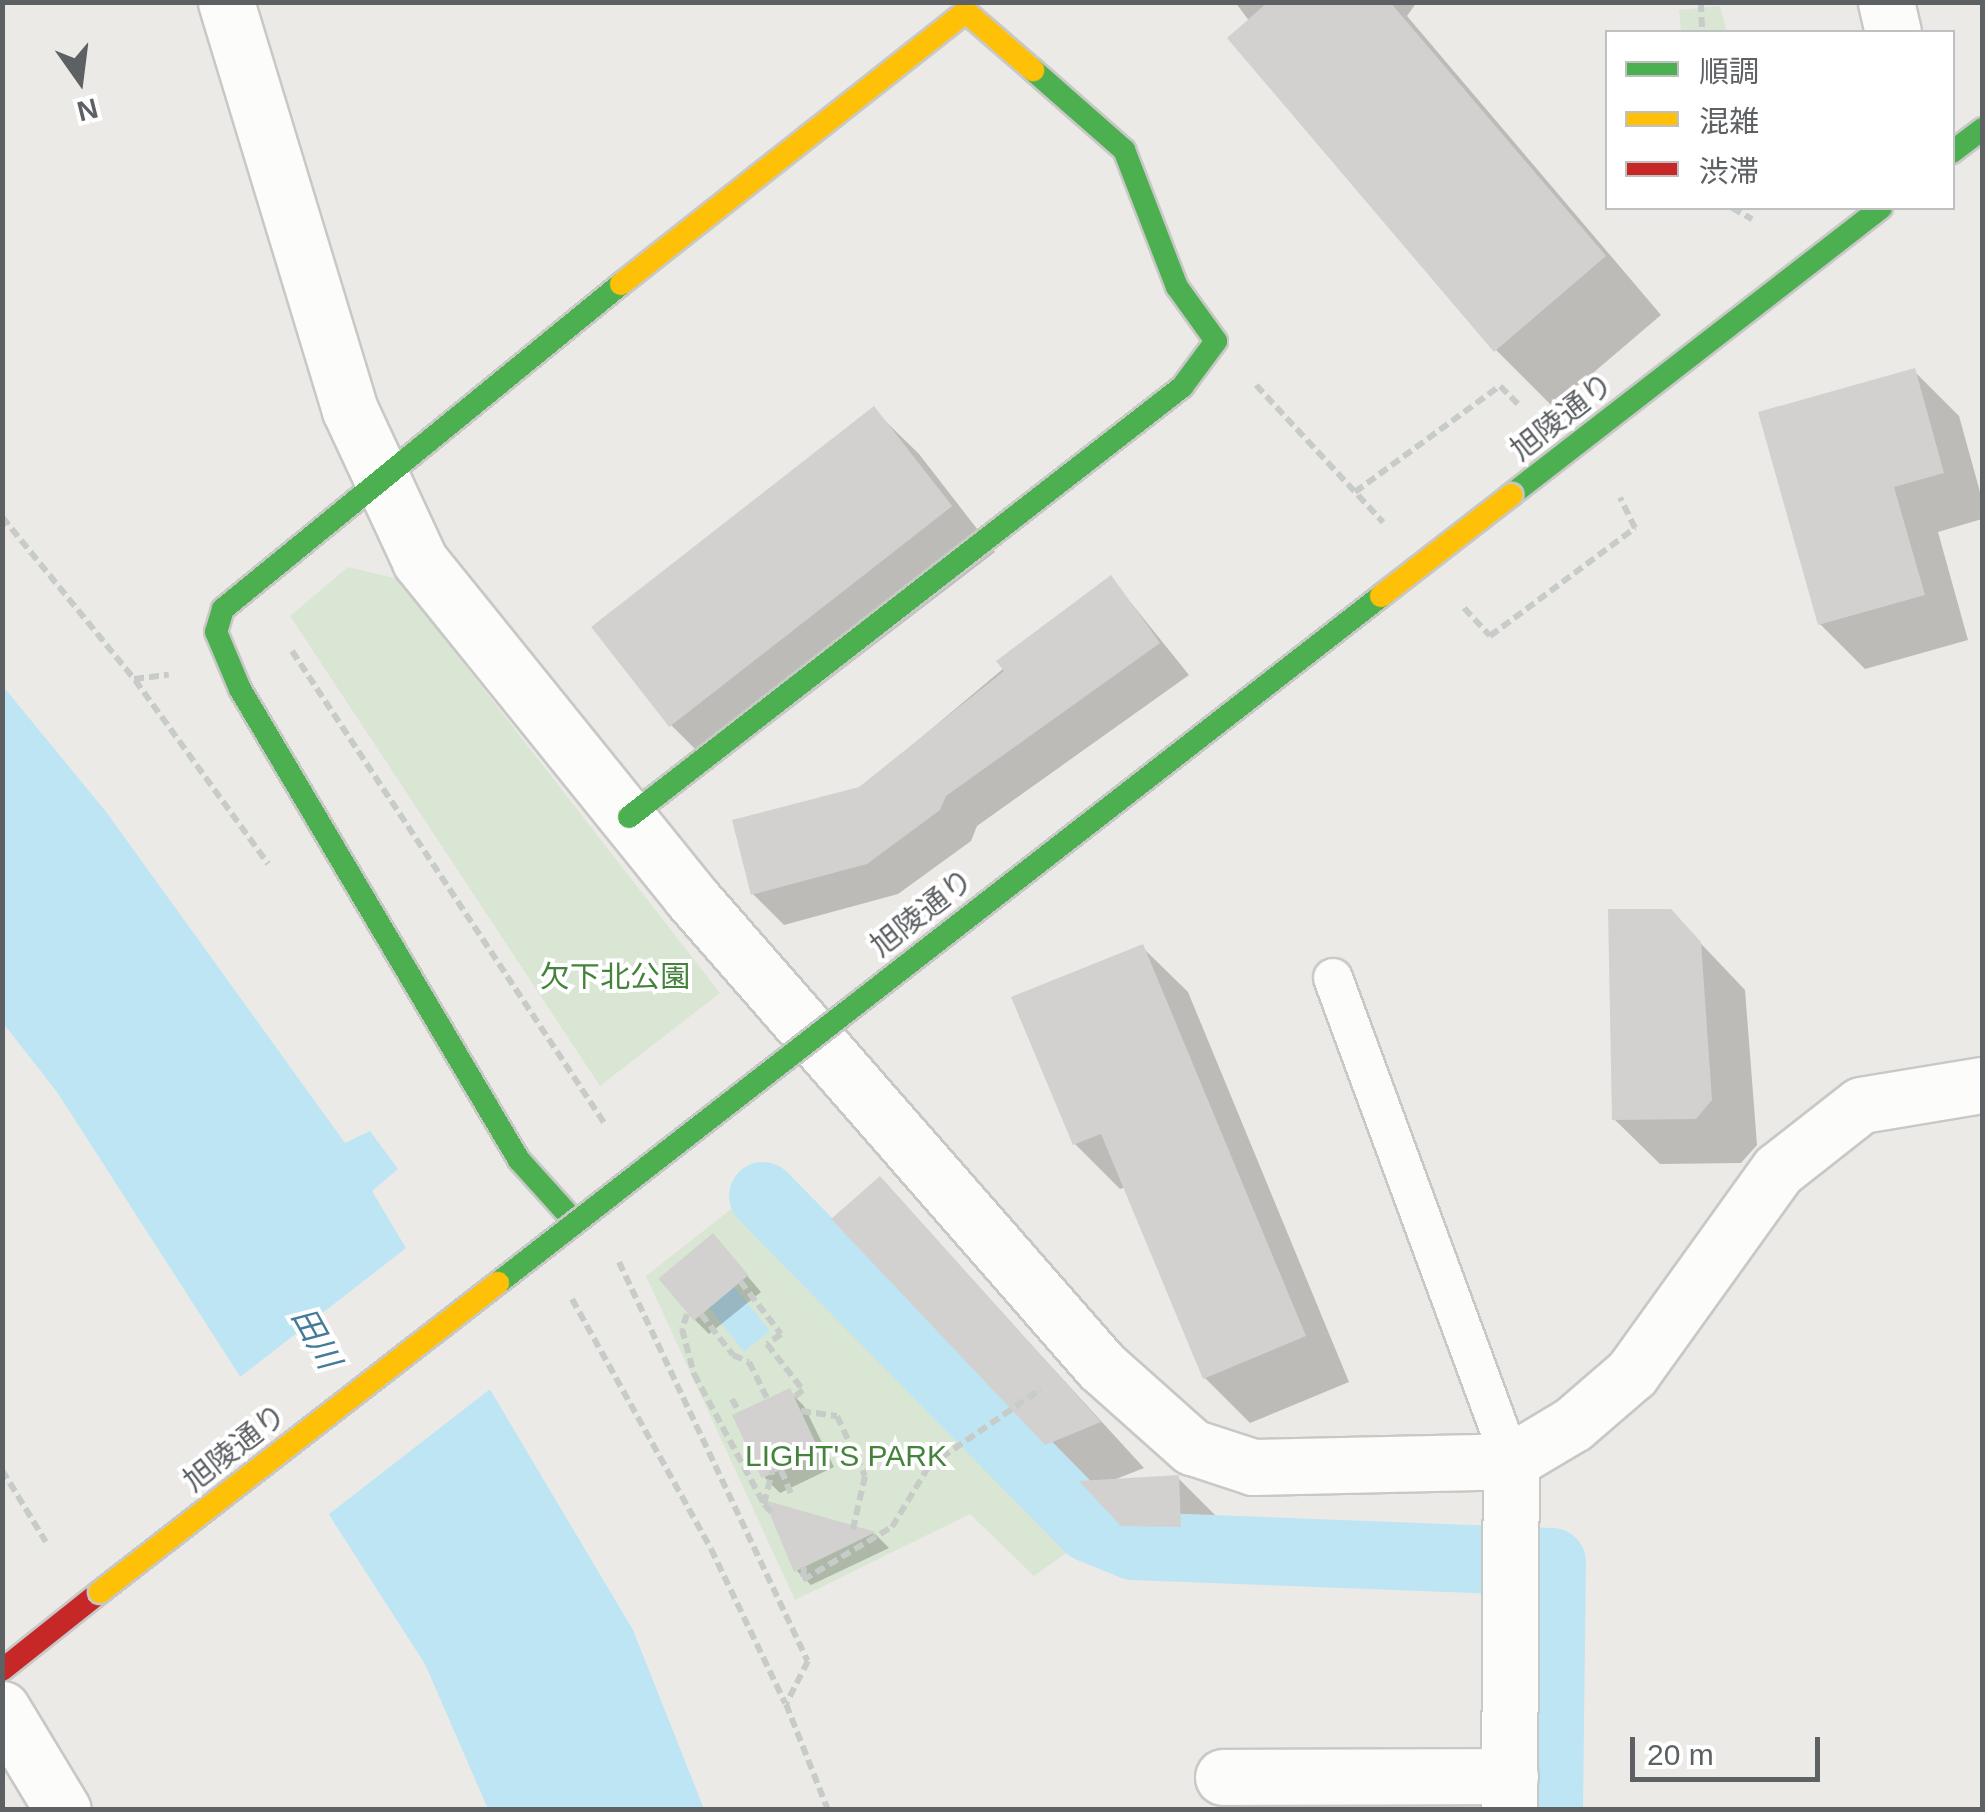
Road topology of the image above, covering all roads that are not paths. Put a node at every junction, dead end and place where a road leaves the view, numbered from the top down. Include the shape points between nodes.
1 (1886, 2) edge
2 (964, 7) edge
3 (242, 9) edge
4 (1893, 30) edge
5 (1982, 129) edge
6 (1955, 150) edge
7 (1878, 210) edge
8 (380, 475) junction
9 (629, 817) junction
10 (1333, 978) dead end
11 (1982, 1085) edge
12 (574, 1221) junction
13 (1512, 1461) junction
14 (2, 1670) edge
15 (2, 1709) edge
16 (1223, 1777) dead end
17 (1510, 1793) edge
18 (63, 1810) edge

1 - 4 street
2 - 8 street
2 - 9 street via 1124,150 1177,288 1216,341 1182,387
3 - 8 street via 350,410
5 - 6 street
7 - 12 street, 旭陵通り, bridge
8 - 9 street via 420,561
8 - 12 street via 223,609 216,632 240,689 519,1160
9 - 13 street via 691,897 1102,1366 1192,1447 1253,1466
10 - 13 lane
11 - 13 street via 1861,1105 1792,1159 1684,1295 1632,1373 1573,1424
12 - 14 street, 旭陵通り, bridge
13 - 17 street
15 - 18 street
16 - 17 street

